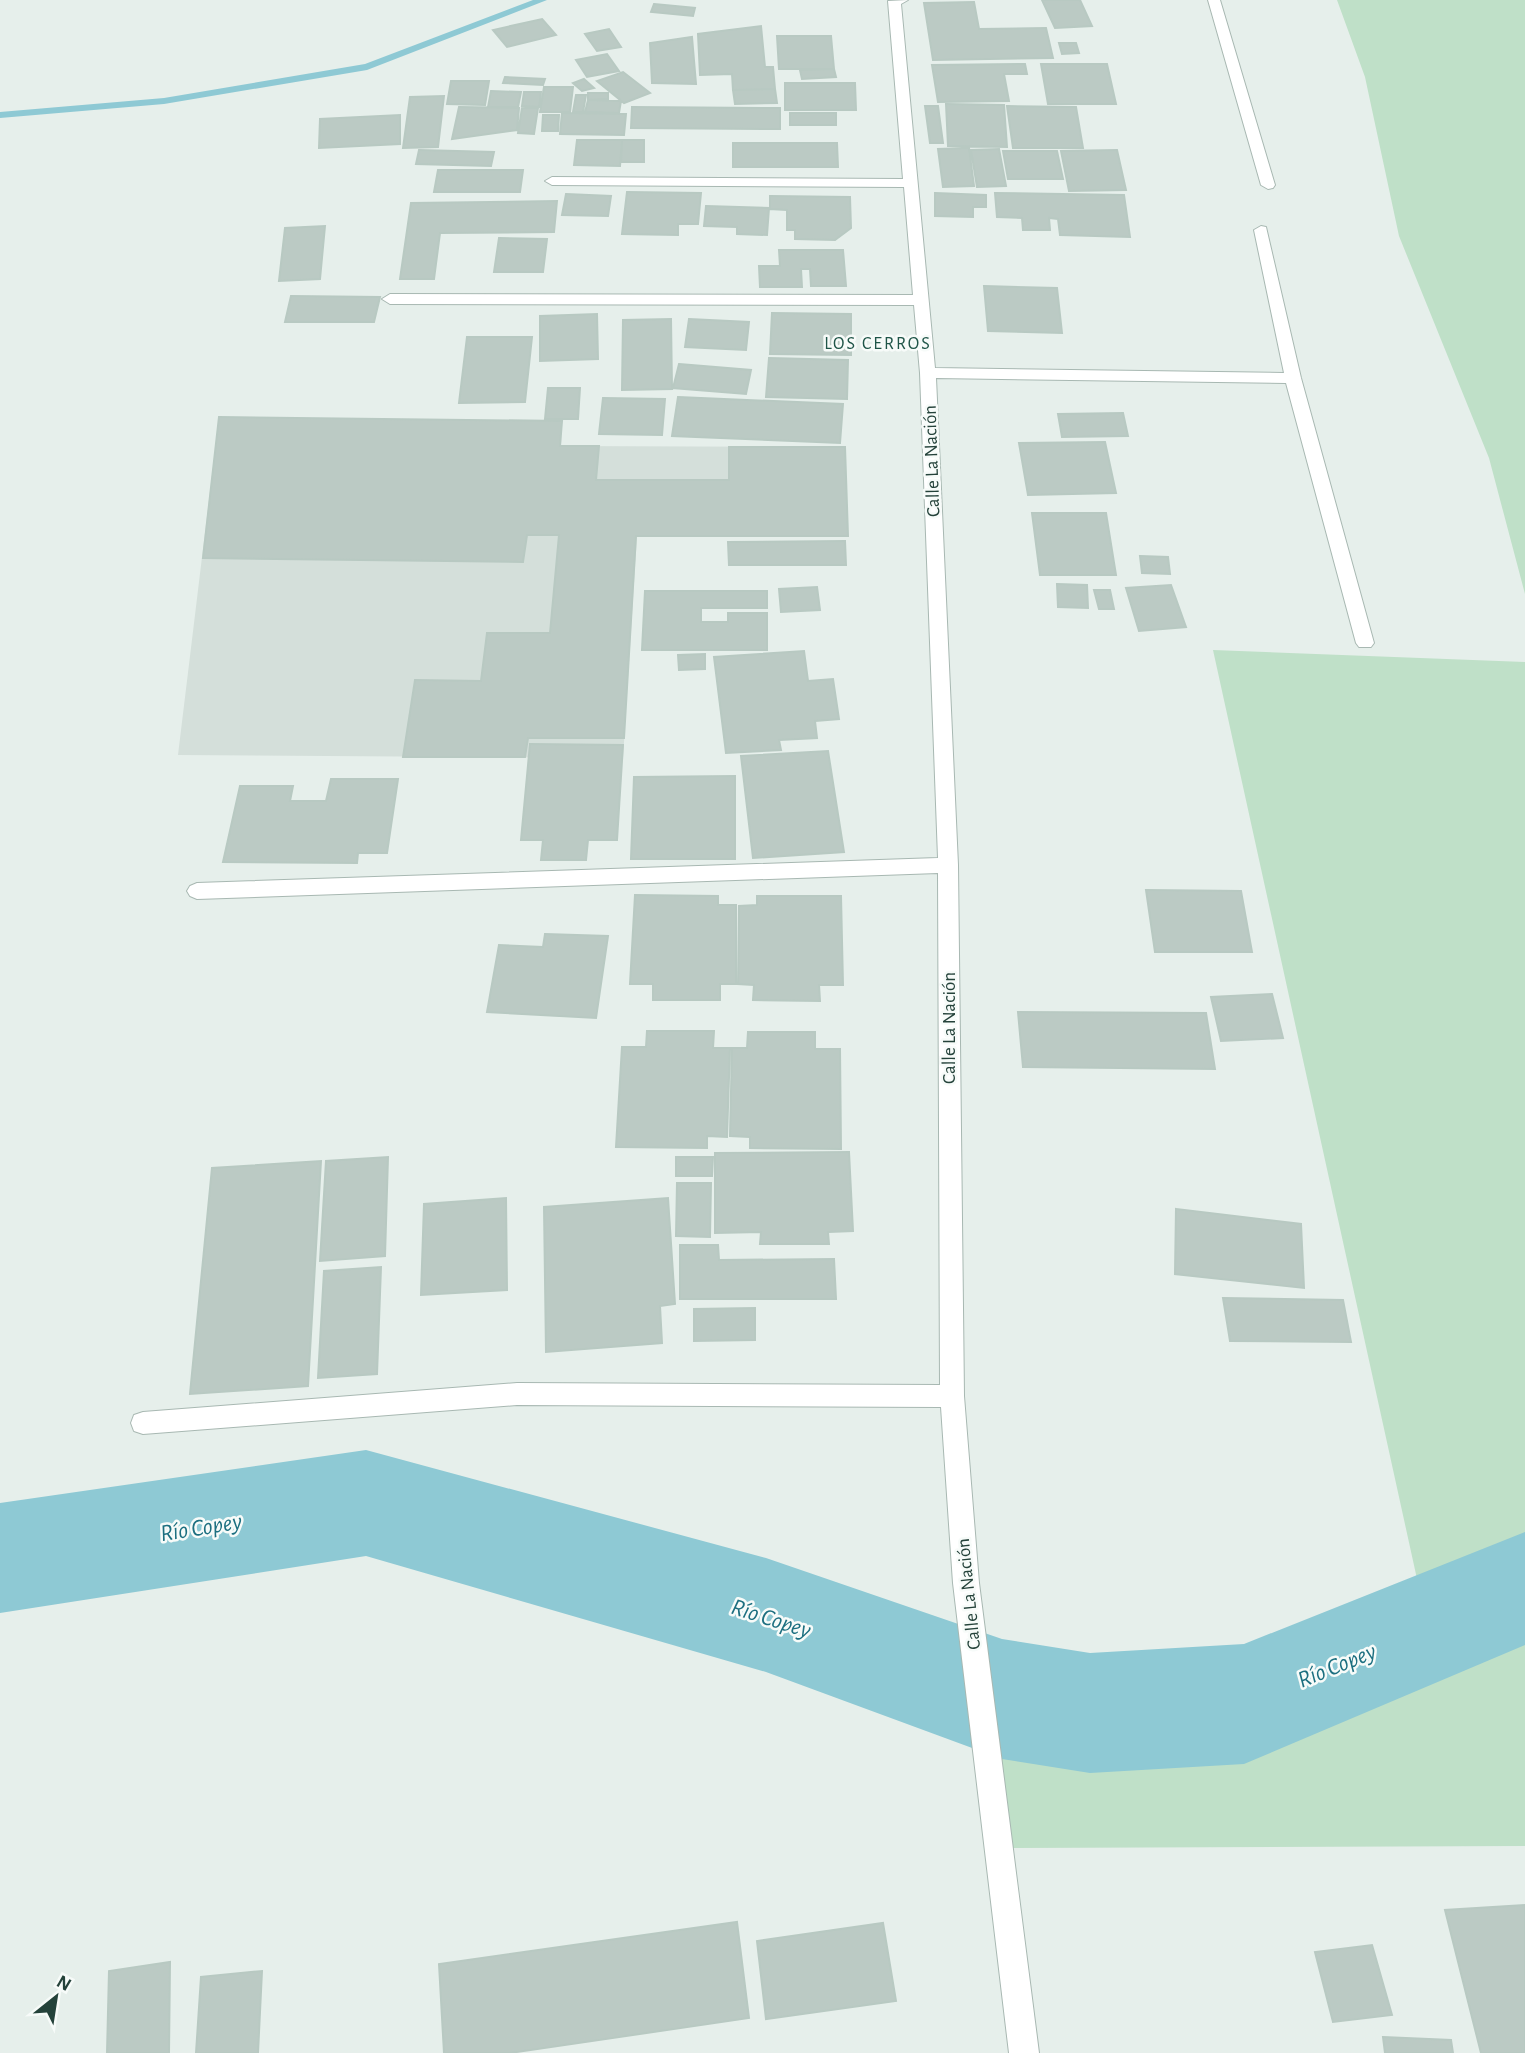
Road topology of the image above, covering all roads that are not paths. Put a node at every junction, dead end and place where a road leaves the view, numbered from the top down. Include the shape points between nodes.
1 (1214, 0) edge
2 (898, 1) edge
3 (552, 181) dead end
4 (909, 183) junction
5 (1268, 185) dead end
6 (1261, 230) dead end
7 (390, 299) dead end
8 (921, 300) junction
9 (928, 373) junction
10 (1293, 378) junction
11 (1365, 643) dead end
12 (948, 865) junction
13 (197, 891) dead end
14 (952, 1396) junction
15 (143, 1423) dead end
16 (1024, 2053) edge

1 - 5 street
2 - 4 street, Calle La Nación
3 - 4 street
4 - 8 street, Calle La Nación
6 - 10 street
7 - 8 street
8 - 9 street, Calle La Nación
9 - 10 street
9 - 12 street, Calle La Nación
10 - 11 street
12 - 13 street
12 - 14 street, Calle La Nación
14 - 15 street via 517,1394
14 - 16 street, Calle La Nación via 966,1583

